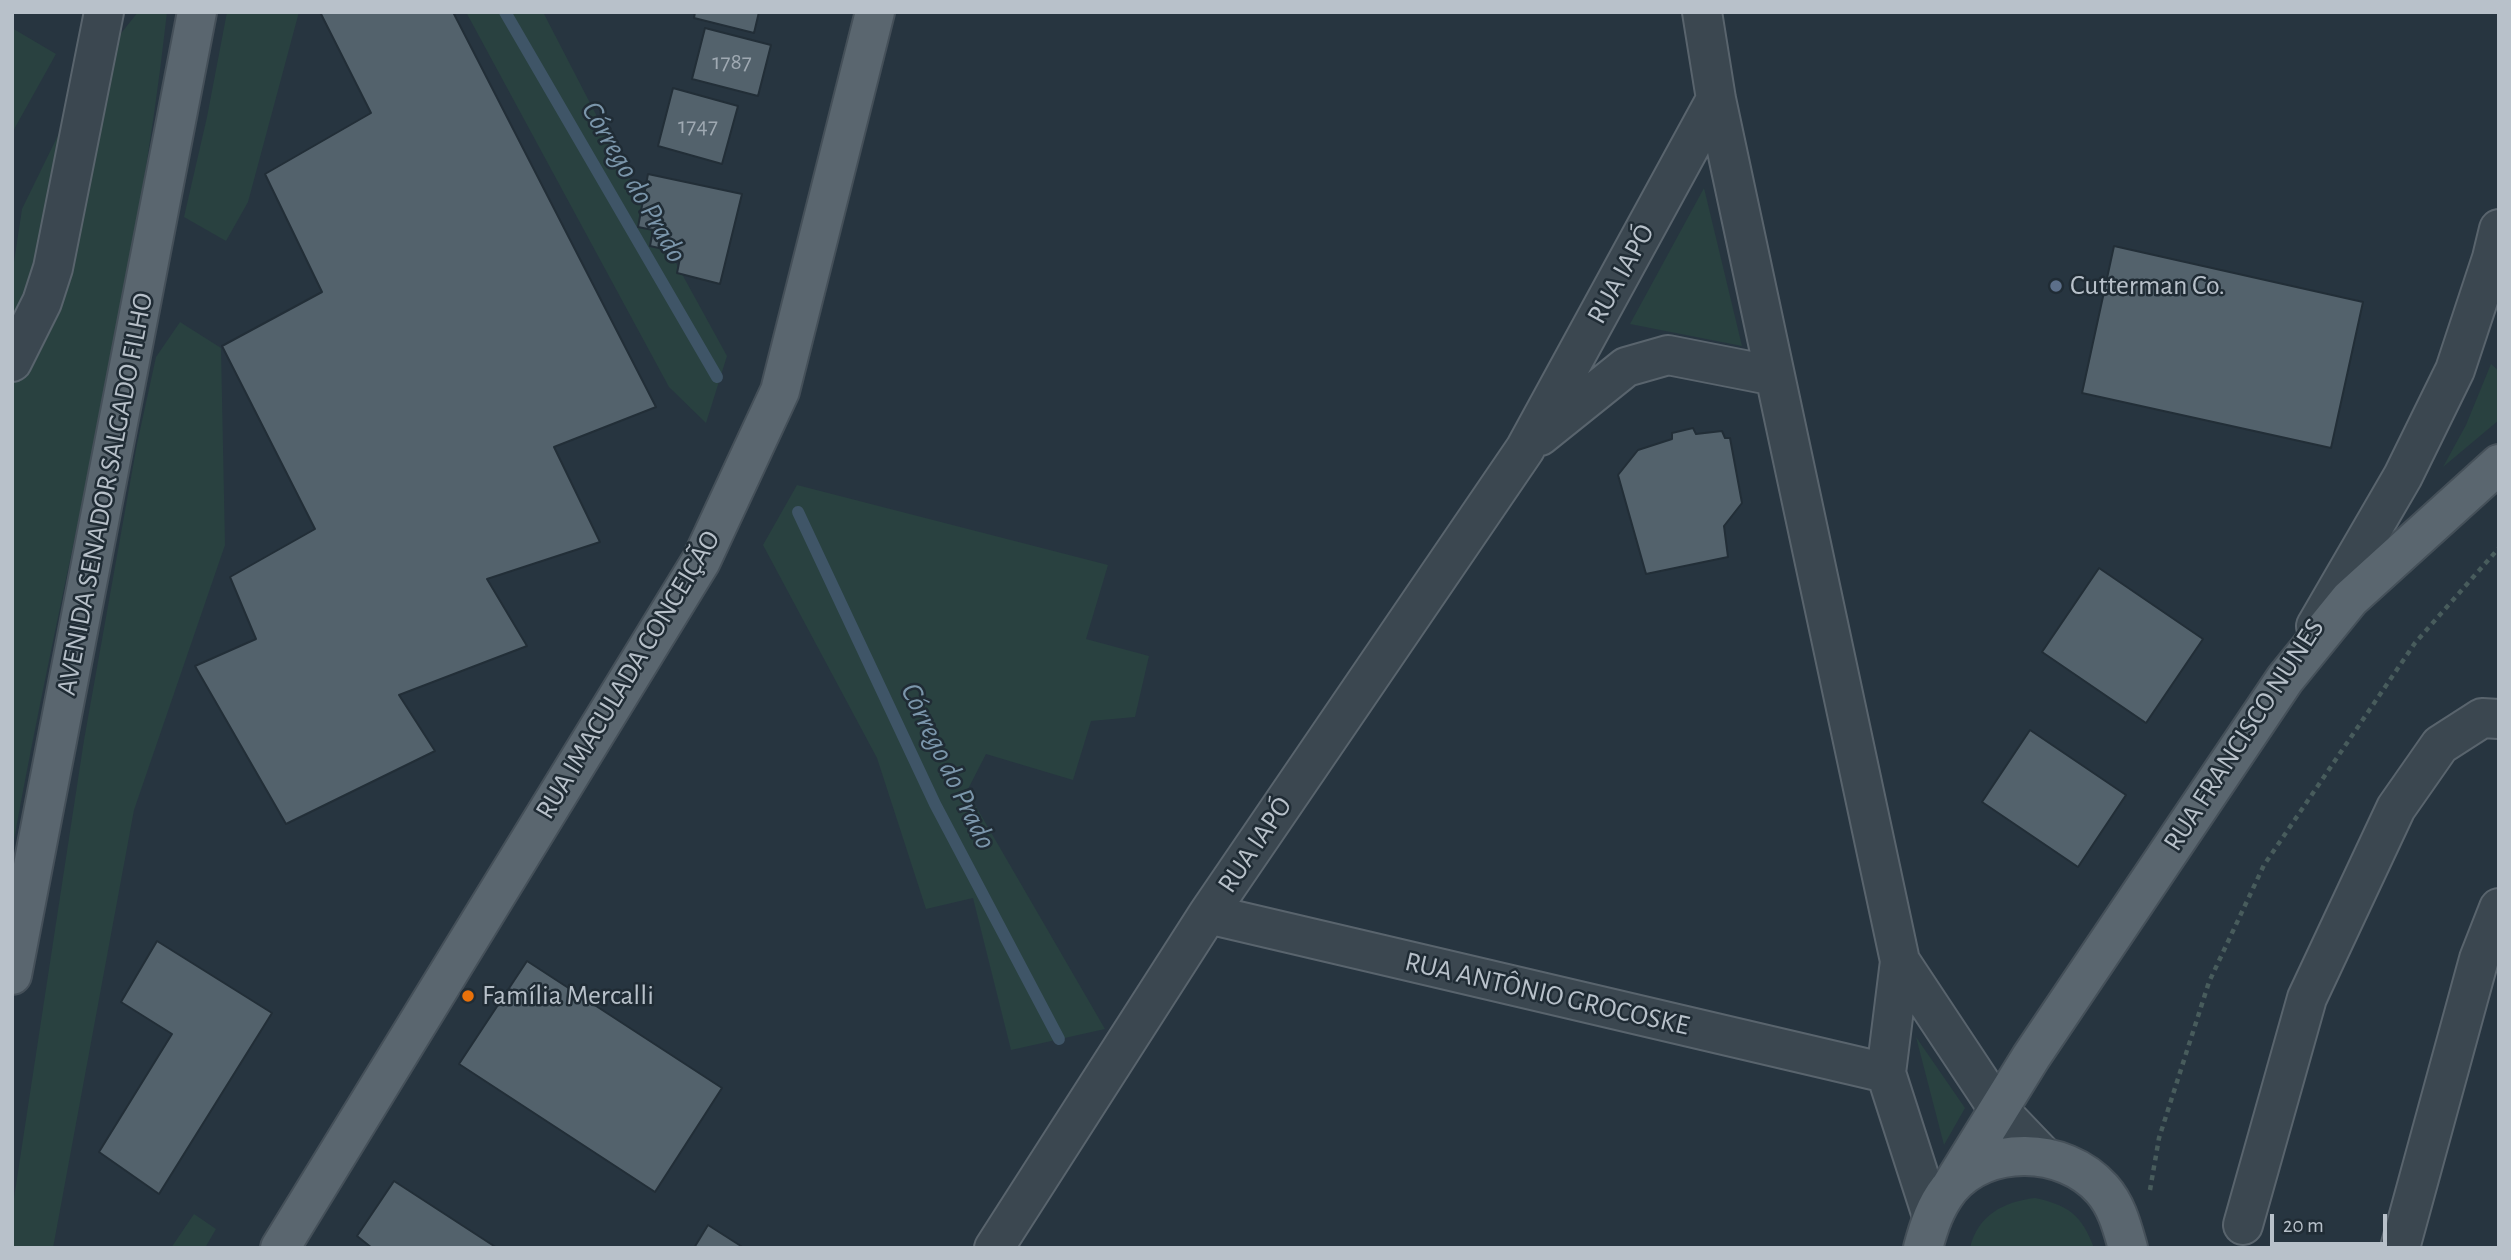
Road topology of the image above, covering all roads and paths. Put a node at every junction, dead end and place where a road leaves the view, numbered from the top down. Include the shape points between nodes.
1 (104, 12) edge
2 (197, 12) edge
3 (875, 12) edge
4 (1702, 12) edge
5 (1716, 99) junction
6 (2497, 256) edge
7 (12, 362) edge
8 (1775, 376) junction
9 (1525, 449) junction
10 (2499, 464) edge
11 (2499, 548) edge
12 (2285, 679) junction
13 (2499, 719) edge
14 (2499, 908) edge
15 (1208, 914) junction
16 (1899, 961) junction
17 (12, 975) edge
18 (1886, 1073) junction
19 (1998, 1109) junction
20 (2044, 1157) junction
21 (2150, 1191) dead end
22 (1935, 1217) edge
23 (2243, 1225) dead end
24 (280, 1248) edge
25 (994, 1248) edge
26 (1911, 1248) edge
27 (2128, 1248) edge
28 (2400, 1248) edge

1 - 7 street via 53,268 43,302
2 - 17 main road, AVENIDA SENADOR SALGADO FILHO
3 - 24 main road, RUA IMACULADA CONCEIÇÃO via 780,391 701,561
4 - 5 street
5 - 8 street
5 - 9 street, RUA IAPÓ
6 - 12 street, RUA FRANCISCO NUNES via 2455,370 2403,476
8 - 9 street, RUA IAPÓ via 1668,355 1636,364 1626,367
8 - 16 street
9 - 15 street, RUA IAPÓ
10 - 12 main road via 2350,600
11 - 21 path via 2415,643 2264,865 2209,982 2159,1138
12 - 19 main road, RUA FRANCISCO NUNES
13 - 23 street via 2482,718 2440,745 2396,808 2306,998
14 - 28 street via 2479,958
15 - 18 street, RUA ANTÔNIO GROCOSKE
15 - 25 street, RUA IAPÓ
16 - 18 street
16 - 19 street
18 - 22 street
19 - 20 street
19 - 22 main road, RUA FRANCISCO NUNES
20 - 22 main road via 2009,1156 1977,1167
20 - 27 main road via 2075,1168 2102,1189 2120,1217
22 - 26 main road, RUA FRANCISCO NUNES

